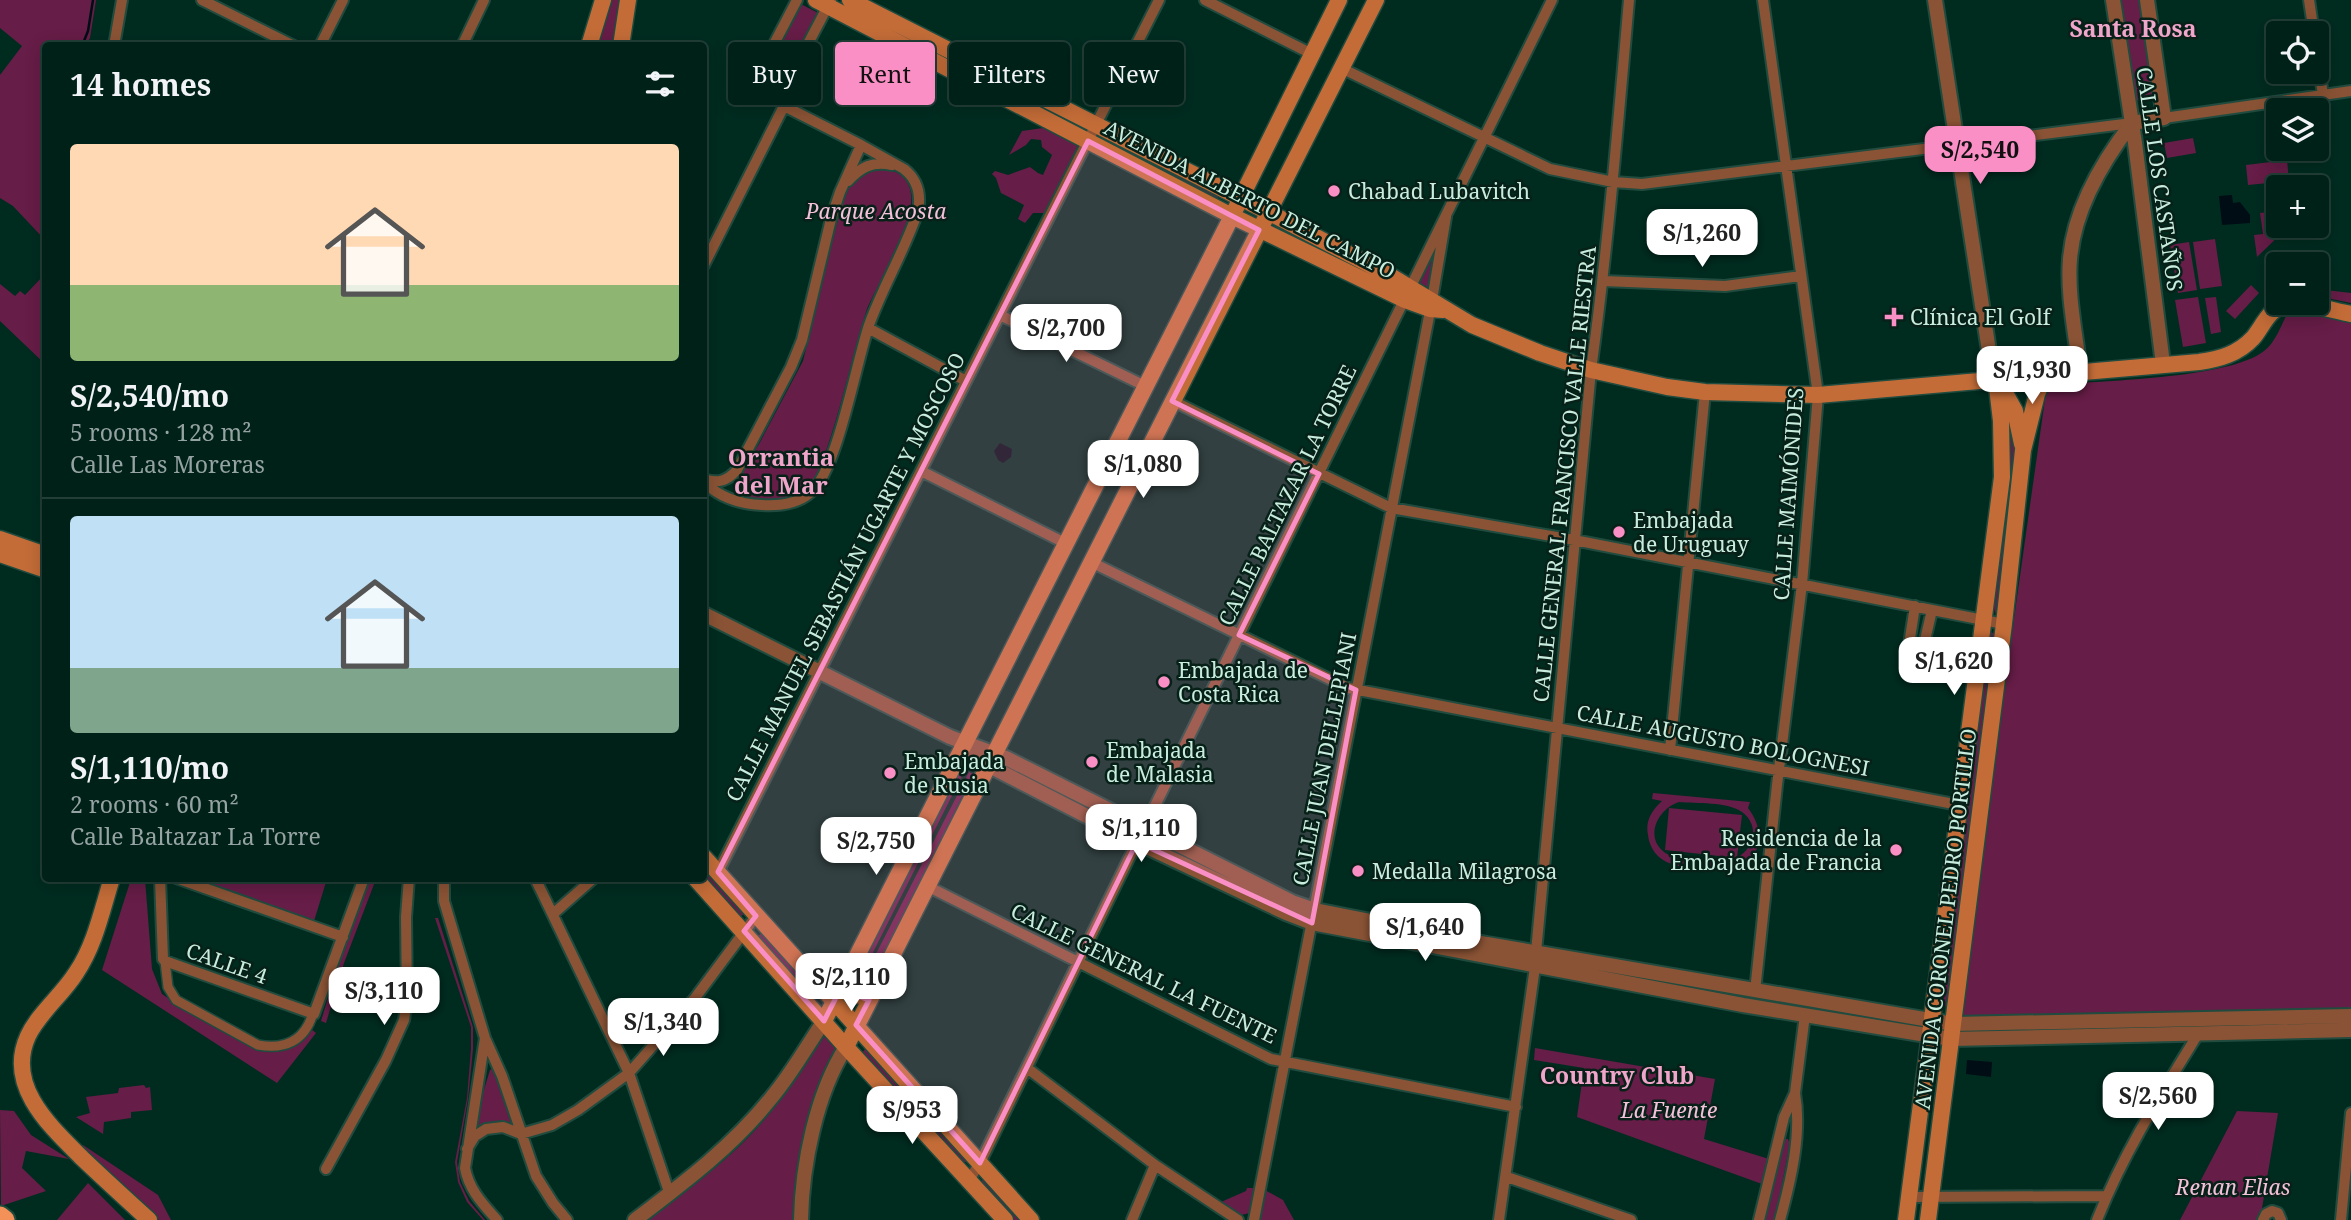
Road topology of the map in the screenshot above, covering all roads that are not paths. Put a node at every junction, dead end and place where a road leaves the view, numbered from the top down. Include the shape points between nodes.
1 (122, 0) edge
2 (202, 0) edge
3 (343, 0) edge
4 (484, 0) edge
5 (603, 0) edge
6 (628, 0) edge
7 (797, 0) edge
8 (850, 0) edge
9 (1159, 0) edge
10 (1205, 0) edge
11 (1339, 0) edge
12 (1376, 0) edge
13 (1552, 0) edge
14 (1629, 0) edge
15 (1763, 0) edge
16 (1935, 0) edge
17 (2113, 0) edge
18 (2147, 0) edge
19 (2309, 0) edge
20 (825, 2) edge
21 (2312, 21) edge
22 (115, 42) edge
23 (286, 42) edge
24 (322, 42) edge
25 (464, 42) edge
26 (594, 42) edge
27 (621, 42) edge
28 (775, 42) edge
29 (808, 42) edge
30 (1312, 54) junction
31 (1341, 68) junction
32 (2321, 84) edge
33 (2351, 91) edge
34 (2323, 95) junction
35 (784, 106) joint
36 (2164, 118) junction
37 (2132, 123) junction
38 (1096, 125) junction
39 (1486, 137) junction
40 (1088, 141) junction
41 (861, 145) junction
42 (1956, 146) junction
43 (1787, 164) junction
44 (907, 172) junction
45 (1613, 182) junction
46 (839, 191) junction
47 (1240, 198) junction
48 (1269, 212) junction
49 (1232, 216) junction
50 (1446, 217) junction
51 (1259, 230) junction
52 (707, 259) edge
53 (1801, 276) junction
54 (1604, 281) junction
55 (1408, 294) junction
56 (1434, 306) junction
57 (2351, 314) edge
58 (1000, 315) junction
59 (868, 328) junction
60 (2163, 365) junction
61 (1591, 370) junction
62 (2080, 372) junction
63 (2045, 375) junction
64 (1996, 379) junction
65 (966, 381) junction
66 (1145, 386) junction
67 (1705, 392) junction
68 (1818, 395) junction
69 (1172, 401) junction
70 (2020, 429) junction
71 (2001, 438) junction
72 (2023, 450) junction
73 (920, 471) junction
74 (1319, 474) junction
75 (732, 476) junction
76 (707, 481) edge
77 (707, 484) edge
78 (743, 504) junction
79 (1391, 508) junction
80 (0, 539) edge
81 (1574, 540) junction
82 (1065, 543) junction
83 (0, 554) edge
84 (42, 554) edge
85 (1091, 562) junction
86 (1689, 564) junction
87 (42, 569) edge
88 (1802, 584) junction
89 (1915, 606) junction
90 (1933, 610) junction
91 (707, 616) edge
92 (1982, 620) junction
93 (2004, 624) junction
94 (1239, 635) junction
95 (819, 672) junction
96 (1356, 690) junction
97 (1557, 728) junction
98 (962, 746) junction
99 (1670, 750) junction
100 (991, 760) junction
101 (1779, 771) junction
102 (1959, 805) junction
103 (1144, 828) junction
104 (1138, 842) junction
105 (707, 860) edge
106 (718, 872) junction
107 (110, 882) edge
108 (160, 882) edge
109 (187, 882) edge
110 (363, 882) edge
111 (409, 882) edge
112 (444, 882) edge
113 (537, 882) edge
114 (589, 882) edge
115 (699, 882) edge
116 (927, 886) junction
117 (553, 914) junction
118 (756, 916) junction
119 (1313, 917) junction
120 (744, 931) junction
121 (343, 937) junction
122 (1535, 960) junction
123 (165, 961) junction
124 (1078, 962) junction
125 (844, 981) junction
126 (873, 991) junction
127 (1755, 991) junction
128 (835, 1001) junction
129 (314, 1013) junction
130 (1805, 1015) junction
131 (2351, 1016) edge
132 (824, 1021) junction
133 (856, 1025) junction
134 (1932, 1028) junction
135 (2351, 1030) edge
136 (1952, 1031) junction
137 (2198, 1034) junction
138 (485, 1038) junction
139 (846, 1047) junction
140 (1283, 1062) junction
141 (1027, 1068) junction
142 (629, 1073) junction
143 (1795, 1093) junction
144 (1516, 1107) junction
145 (2351, 1113) edge
146 (521, 1134) junction
147 (1780, 1136) junction
148 (1796, 1141) junction
149 (467, 1149) junction
150 (980, 1163) junction
151 (1155, 1165) junction
152 (2348, 1166) edge
153 (326, 1168) dead end
154 (1507, 1177) junction
155 (969, 1180) junction
156 (670, 1195) junction
157 (2106, 1196) junction
158 (1910, 1197) junction
159 (1932, 1197) junction
160 (0, 1216) edge
161 (5, 1220) edge
162 (149, 1220) edge
163 (497, 1220) edge
164 (567, 1220) edge
165 (635, 1220) edge
166 (802, 1220) edge
167 (1005, 1220) edge
168 (1031, 1220) edge
169 (1132, 1220) edge
170 (1238, 1220) edge
171 (1254, 1220) edge
172 (1499, 1220) edge
173 (1631, 1220) edge
174 (1759, 1220) edge
175 (1780, 1220) edge
176 (1906, 1220) edge
177 (1927, 1220) edge
178 (2097, 1220) edge
179 (2263, 1220) edge
180 (2281, 1220) edge
181 (2341, 1220) edge

1 - 22 street
2 - 23 street
3 - 24 street
4 - 25 street
5 - 26 main road
6 - 27 main road
7 - 28 street
8 - 38 main road, AVENIDA ALBERTO DEL CAMPO
9 - 38 street, CALLE MANUEL SEBASTIÁN UGARTE Y MOSCOSO
10 - 30 street
11 - 30 main road
12 - 31 main road
13 - 39 street, CALLE BALTAZAR LA TORRE
14 - 45 street, CALLE GENERAL FRANCISCO VALLE RIESTRA
15 - 43 street, CALLE MAIMÓNIDES
16 - 42 street
17 - 37 street, CALLE LOS CASTAÑOS
18 - 36 street, CALLE LOS CASTAÑOS
19 - 21 street
20 - 29 street
20 - 40 main road, AVENIDA ALBERTO DEL CAMPO
30 - 47 main road
31 - 39 street
31 - 48 main road
32 - 34 street
33 - 34 street
34 - 36 street
35 - 41 street
35 - 52 street
36 - 37 street
37 - 42 street
37 - 60 street, CALLE LOS CASTAÑOS
37 - 62 street via 2097,176 2075,230 2070,272
38 - 40 street, CALLE MANUEL SEBASTIÁN UGARTE Y MOSCOSO
38 - 47 main road, AVENIDA ALBERTO DEL CAMPO
39 - 45 street via 1550,169
39 - 50 street, CALLE BALTAZAR LA TORRE
40 - 49 main road, AVENIDA ALBERTO DEL CAMPO
40 - 58 street, CALLE MANUEL SEBASTIÁN UGARTE Y MOSCOSO
41 - 44 street
41 - 46 street
42 - 43 street
42 - 64 street
43 - 45 street via 1642,184
43 - 53 street, CALLE MAIMÓNIDES
44 - 46 street via 882,163 869,164
44 - 59 street via 919,193 918,211
45 - 54 street, CALLE GENERAL FRANCISCO VALLE RIESTRA
46 - 75 street via 802,340
47 - 48 main road, AVENIDA ALBERTO DEL CAMPO
47 - 49 main road
48 - 51 main road
48 - 55 main road, AVENIDA ALBERTO DEL CAMPO
49 - 51 main road, AVENIDA ALBERTO DEL CAMPO
49 - 66 main road
50 - 55 street, CALLE BALTAZAR LA TORRE
50 - 56 street, CALLE BALTAZAR LA TORRE
51 - 55 main road, AVENIDA ALBERTO DEL CAMPO
51 - 69 main road
53 - 54 street via 1725,286
53 - 68 street, CALLE MAIMÓNIDES
54 - 61 street, CALLE GENERAL FRANCISCO VALLE RIESTRA
55 - 56 main road, AVENIDA ALBERTO DEL CAMPO
55 - 74 street, CALLE BALTAZAR LA TORRE
56 - 61 main road, AVENIDA ALBERTO DEL CAMPO via 1529,349
56 - 79 street, CALLE JUAN DELLEPIANI
57 - 60 main road, AVENIDA ALBERTO DEL CAMPO via 2287,304 2273,311 2252,338 2225,356
58 - 65 street, CALLE MANUEL SEBASTIÁN UGARTE Y MOSCOSO
58 - 66 street
59 - 65 street
59 - 78 street via 822,478 800,500
60 - 62 main road, AVENIDA ALBERTO DEL CAMPO
61 - 67 main road, AVENIDA ALBERTO DEL CAMPO
61 - 81 street, CALLE GENERAL FRANCISCO VALLE RIESTRA
62 - 63 main road, AVENIDA ALBERTO DEL CAMPO
63 - 64 main road, AVENIDA ALBERTO DEL CAMPO
63 - 72 main road, AVENIDA CORONEL PEDRO PORTILLO
64 - 68 main road, AVENIDA ALBERTO DEL CAMPO
64 - 70 main road
64 - 71 main road, AVENIDA CORONEL PEDRO PORTILLO
65 - 73 street, CALLE MANUEL SEBASTIÁN UGARTE Y MOSCOSO
66 - 82 main road
67 - 68 main road, AVENIDA ALBERTO DEL CAMPO
67 - 86 street
68 - 88 street, CALLE MAIMÓNIDES
69 - 74 street
69 - 85 main road
70 - 71 main road via 2008,428
70 - 72 main road
71 - 92 main road, AVENIDA CORONEL PEDRO PORTILLO via 2002,477
72 - 93 main road, AVENIDA CORONEL PEDRO PORTILLO
73 - 82 street
73 - 95 street, CALLE MANUEL SEBASTIÁN UGARTE Y MOSCOSO
74 - 79 street
74 - 94 street, CALLE BALTAZAR LA TORRE
75 - 76 street
75 - 78 street via 729,492
77 - 78 street via 718,494
79 - 81 street
79 - 96 street, CALLE JUAN DELLEPIANI
80 - 84 main road
81 - 86 street
81 - 97 street, CALLE GENERAL FRANCISCO VALLE RIESTRA
82 - 98 main road
83 - 87 main road
85 - 94 street, CALLE AUGUSTO BOLOGNESI
85 - 100 main road
86 - 88 street
86 - 99 street
88 - 89 street
88 - 101 street, CALLE MAIMÓNIDES
89 - 90 street
89 - 90 street via 1908,668 1919,666
90 - 92 street
91 - 95 street
92 - 93 street
92 - 102 main road, AVENIDA CORONEL PEDRO PORTILLO
93 - 136 main road, AVENIDA CORONEL PEDRO PORTILLO
94 - 96 street, CALLE AUGUSTO BOLOGNESI
94 - 103 street, CALLE BALTAZAR LA TORRE
95 - 98 street
95 - 106 street, CALLE MANUEL SEBASTIÁN UGARTE Y MOSCOSO
96 - 97 street, CALLE AUGUSTO BOLOGNESI
96 - 119 street, CALLE JUAN DELLEPIANI
97 - 99 street, CALLE AUGUSTO BOLOGNESI
97 - 122 street, CALLE GENERAL FRANCISCO VALLE RIESTRA
98 - 100 street
98 - 125 main road
99 - 101 street, CALLE AUGUSTO BOLOGNESI
100 - 103 street
100 - 104 street
100 - 116 main road
101 - 102 street, CALLE AUGUSTO BOLOGNESI
101 - 127 street, CALLE MAIMÓNIDES
102 - 134 main road, AVENIDA CORONEL PEDRO PORTILLO
103 - 119 street
104 - 119 street via 1286,914
104 - 124 street
105 - 106 main road
106 - 118 main road
107 - 162 main road via 85,958 30,1032 22,1068 28,1093 43,1118
108 - 123 street
109 - 121 street
110 - 121 street
111 - 153 street via 404,1020
112 - 138 street via 444,901
113 - 117 street
114 - 117 street
115 - 120 main road
116 - 124 street, CALLE GENERAL LA FUENTE
116 - 126 main road
117 - 142 street
118 - 120 street
118 - 128 main road
119 - 122 street
119 - 140 street, CALLE JUAN DELLEPIANI
120 - 132 main road
120 - 142 street via 695,998
121 - 129 street
122 - 127 street
122 - 130 street
122 - 144 street, CALLE GENERAL FRANCISCO VALLE RIESTRA
123 - 129 street, CALLE 4
123 - 129 street via 168,987 176,1000 258,1045 292,1044 305,1032
124 - 140 street, CALLE GENERAL LA FUENTE
124 - 141 street
125 - 126 main road via 853,994 868,996
125 - 128 main road
126 - 133 main road
127 - 134 street
128 - 132 main road
128 - 133 main road
130 - 134 street
130 - 143 street
131 - 136 street
132 - 139 main road
132 - 156 street via 773,1097 706,1166
133 - 139 main road
133 - 150 main road
134 - 136 street
134 - 158 main road, AVENIDA CORONEL PEDRO PORTILLO
135 - 137 street
136 - 137 street
136 - 159 main road, AVENIDA CORONEL PEDRO PORTILLO
137 - 157 street
138 - 146 street
138 - 149 street
139 - 155 main road
139 - 166 street via 809,1144
140 - 144 street, CALLE GENERAL LA FUENTE
140 - 171 street, CALLE JUAN DELLEPIANI
141 - 150 street
141 - 151 street
142 - 146 street via 565,1118
142 - 156 street
143 - 147 street
143 - 148 street
144 - 154 street, CALLE GENERAL FRANCISCO VALLE RIESTRA
145 - 152 street
146 - 149 street via 503,1127 489,1128 475,1136
146 - 164 street via 536,1176
147 - 148 street
147 - 174 street
148 - 175 street
149 - 163 street via 465,1168 470,1185
150 - 155 street
150 - 168 main road
151 - 169 street
151 - 170 street
152 - 181 street
154 - 172 street, CALLE GENERAL FRANCISCO VALLE RIESTRA
154 - 173 street
155 - 167 main road
156 - 165 street
157 - 159 street
157 - 178 street
158 - 159 street
158 - 176 main road, AVENIDA CORONEL PEDRO PORTILLO
159 - 177 main road, AVENIDA CORONEL PEDRO PORTILLO
160 - 161 highway
179 - 180 street via 2272,1212

